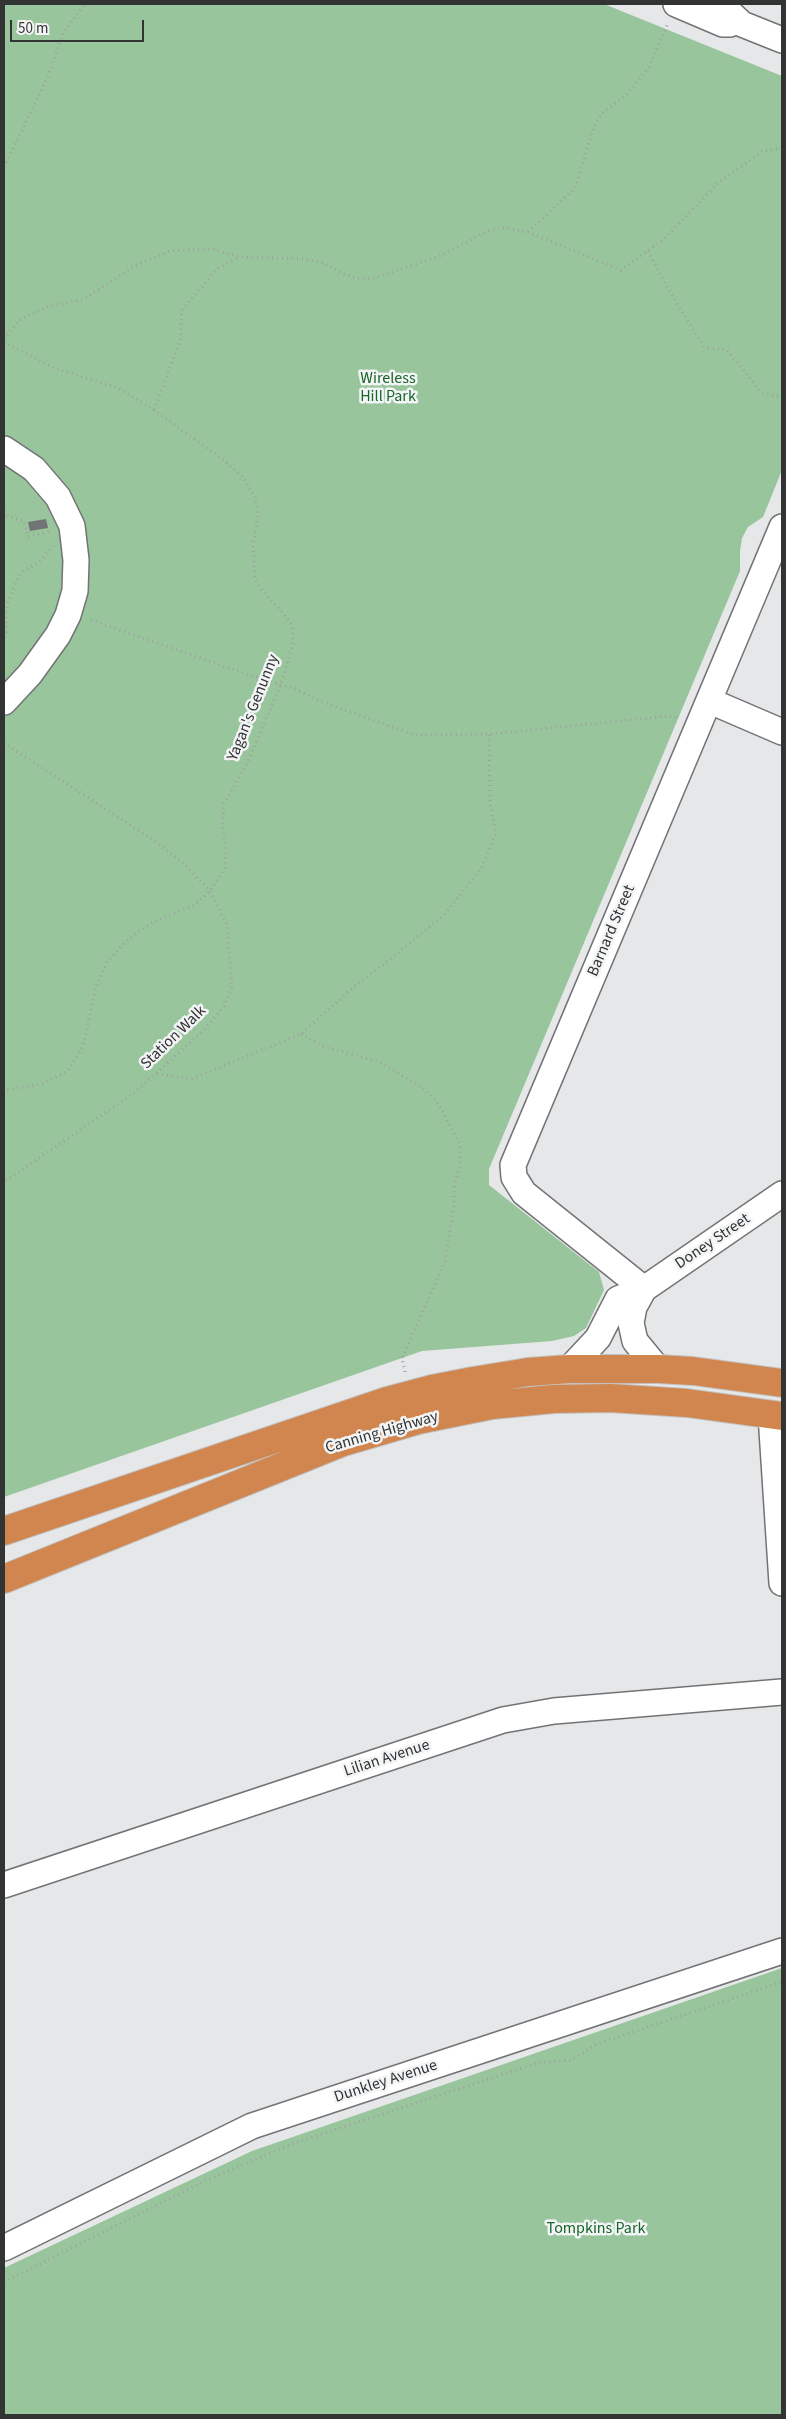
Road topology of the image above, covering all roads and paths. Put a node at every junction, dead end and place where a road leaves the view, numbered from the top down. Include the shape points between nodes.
1 (86, 4) edge
2 (712, 4) edge
3 (673, 12) edge
4 (742, 24) junction
5 (782, 40) edge
6 (782, 148) edge
7 (4, 167) edge
8 (528, 232) junction
9 (648, 251) junction
10 (240, 256) junction
11 (4, 341) edge
12 (782, 398) edge
13 (154, 410) junction
14 (4, 449) edge
15 (4, 511) edge
16 (782, 527) edge
17 (64, 528) junction
18 (91, 620) dead end
19 (4, 637) edge
20 (281, 684) junction
21 (710, 701) junction
22 (4, 702) edge
23 (685, 720) dead end
24 (782, 732) edge
25 (489, 734) junction
26 (4, 743) edge
27 (210, 891) junction
28 (301, 1034) junction
29 (156, 1074) junction
30 (4, 1090) edge
31 (4, 1182) edge
32 (782, 1194) edge
33 (644, 1289) junction
34 (569, 1369) junction
35 (658, 1369) junction
36 (405, 1372) dead end
37 (782, 1383) edge
38 (776, 1416) edge
39 (4, 1531) edge
40 (4, 1579) edge
41 (782, 1583) edge
42 (782, 1692) edge
43 (4, 1885) edge
44 (782, 1951) edge
45 (782, 1982) edge
46 (4, 2248) edge
47 (4, 2282) edge

1 - 7 path via 63,33 48,76
2 - 4 street via 726,10
3 - 4 street via 723,24
3 - 8 path via 649,67 627,94 601,114 592,132 575,188
4 - 5 street
6 - 9 path via 763,151 718,183 663,240
8 - 9 path via 622,270
8 - 10 path via 503,228 488,231 440,256 371,279 343,274 321,262
9 - 12 path via 704,347 727,350 761,392
10 - 11 path via 211,249 170,251 136,265 84,299 47,308 19,320
10 - 13 path via 218,268 182,310 180,341
11 - 13 path, Yagan's Genunny via 54,368 118,388
13 - 20 path, Yagan's Genunny via 243,477 255,497 258,516 253,546 255,579 292,626 292,644
14 - 17 street via 34,470 58,497
15 - 17 path via 8,516 24,521 28,537
16 - 21 street, Barnard Street
17 - 19 path via 49,552 19,576 8,604
17 - 22 street via 76,560 75,591 68,615 58,636
18 - 20 path
20 - 25 path via 415,735
20 - 27 path, Yagan's Genunny via 247,764 224,803 225,868
21 - 24 street
21 - 33 street, Barnard Street via 513,1165 514,1177 524,1192
23 - 25 path via 669,716
25 - 28 path via 490,804 496,833 482,869 442,916
26 - 27 path, Station Walk via 155,841
27 - 29 path, Station Walk via 227,925 232,987 224,1006 203,1031
27 - 30 path, Yagan's Genunny via 195,906 155,921 129,938 107,962 96,987 84,1046 68,1072 41,1084
28 - 29 path via 191,1079
28 - 36 path via 325,1047 380,1062 426,1090 439,1105 460,1145 445,1262 402,1358
29 - 31 path, Station Walk via 134,1093
32 - 33 street, Doney Street
33 - 34 street, Doney Street via 618,1299 598,1338
33 - 35 street, Doney Street via 634,1307 631,1323 635,1341
34 - 35 highway, Canning Highway
34 - 39 highway, Canning Highway via 473,1381 387,1401
35 - 37 highway, Canning Highway
38 - 40 highway, Canning Highway via 687,1403 610,1398 492,1405 418,1420 343,1442
38 - 41 street
42 - 43 street, Lilian Avenue via 554,1710 503,1720
44 - 46 street, Dunkley Avenue via 252,2126
45 - 47 path via 597,2044 571,2060 537,2063 289,2145 205,2181

